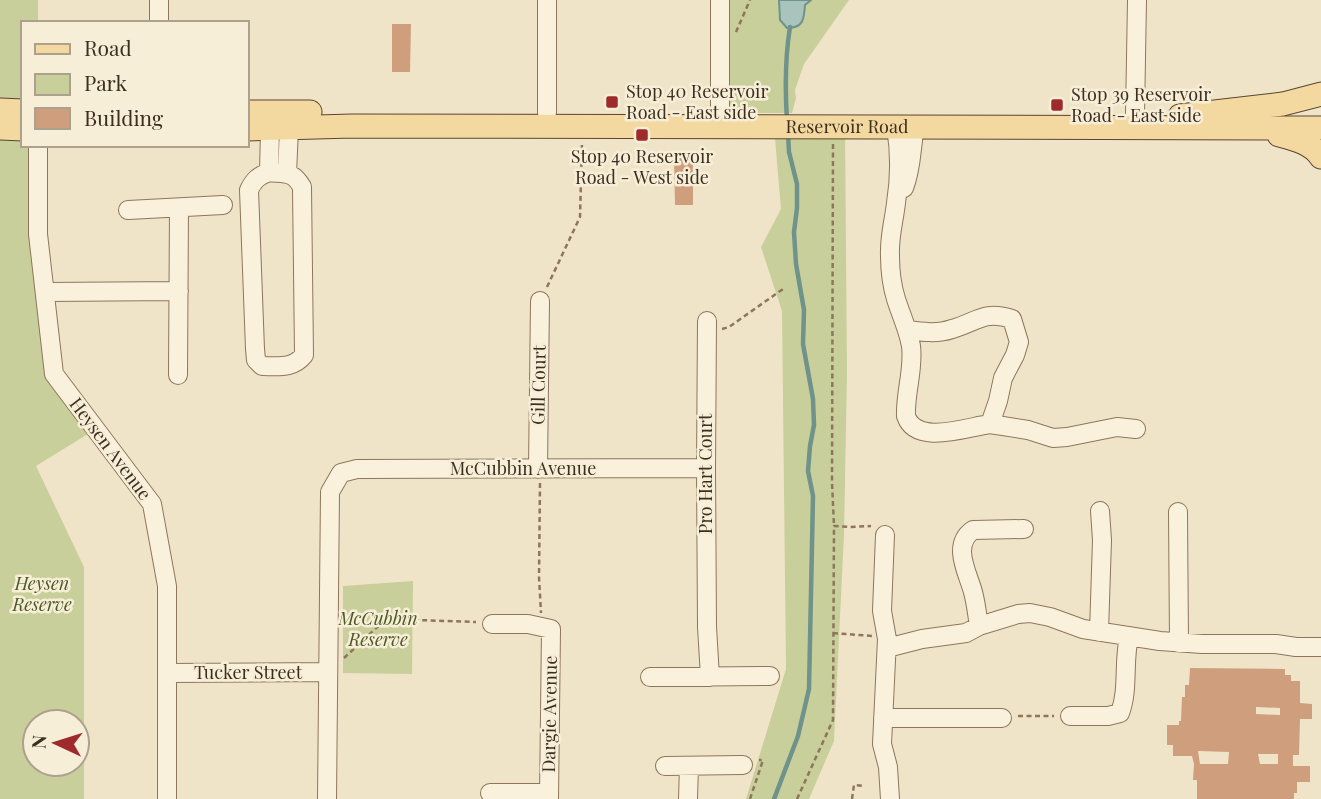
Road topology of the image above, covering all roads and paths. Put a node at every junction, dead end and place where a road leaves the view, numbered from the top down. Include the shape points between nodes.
1 (159, 0) edge
2 (547, 0) edge
3 (720, 0) edge
4 (1137, 0) edge
5 (159, 21) edge
6 (1321, 94) edge
7 (0, 110) edge
8 (21, 111) edge
9 (248, 112) edge
10 (1180, 116) junction
11 (1321, 116) edge
12 (547, 119) junction
13 (720, 120) junction
14 (818, 122) junction
15 (1135, 122) junction
16 (582, 126) junction
17 (906, 127) junction
18 (0, 128) edge
19 (280, 128) junction
20 (1253, 128) junction
21 (1321, 128) edge
22 (21, 129) edge
23 (248, 129) edge
24 (38, 147) edge
25 (1321, 157) edge
26 (278, 173) junction
27 (223, 205) dead end
28 (179, 208) junction
29 (128, 210) dead end
30 (783, 289) dead end
31 (178, 291) junction
32 (45, 292) junction
33 (540, 301) joint
34 (707, 328) joint
35 (907, 330) junction
36 (178, 374) dead end
37 (990, 424) junction
38 (1136, 429) dead end
39 (706, 468) junction
40 (538, 469) junction
41 (1100, 511) dead end
42 (1178, 512) dead end
43 (834, 526) junction
44 (1024, 529) dead end
45 (885, 535) joint
46 (492, 624) joint
47 (979, 626) junction
48 (545, 628) junction
49 (1099, 632) junction
50 (833, 633) junction
51 (1129, 637) junction
52 (1321, 638) edge
53 (887, 643) junction
54 (1178, 643) junction
55 (1276, 644) junction
56 (1321, 647) edge
57 (167, 673) junction
58 (328, 673) junction
59 (770, 676) dead end
60 (650, 677) dead end
61 (710, 677) junction
62 (1070, 716) joint
63 (883, 718) junction
64 (1002, 718) joint
65 (743, 765) dead end
66 (665, 766) dead end
67 (689, 766) junction
68 (864, 786) dead end
69 (489, 793) dead end
70 (549, 796) edge
71 (167, 799) edge
72 (327, 799) edge
73 (688, 799) edge
74 (797, 799) edge
75 (852, 799) edge
76 (890, 799) edge

1 - 5 street
2 - 12 street
3 - 13 street
4 - 15 street
6 - 10 main road via 1283,104
7 - 8 main road
9 - 12 main road, Reservoir Road
10 - 11 main road, Reservoir Road
10 - 15 main road, Reservoir Road
12 - 13 main road, Reservoir Road
12 - 16 main road, Reservoir Road
12 - 19 main road, Reservoir Road
13 - 14 main road, Reservoir Road
13 - 16 main road, Reservoir Road
14 - 15 main road, Reservoir Road
14 - 17 main road, Reservoir Road
14 - 43 path
15 - 17 main road, Reservoir Road
15 - 20 main road, Reservoir Road
16 - 33 path via 580,218
17 - 35 street via 912,144 909,175 896,205 890,257
18 - 22 main road
19 - 23 main road, Reservoir Road
19 - 26 street
20 - 21 main road, Reservoir Road
20 - 25 main road via 1301,142
24 - 32 street, Heysen Avenue via 38,234
26 - 26 street via 297,178 302,187 304,355 289,366 262,366 255,349 249,190 260,175
27 - 28 street
28 - 29 street
28 - 31 street
30 - 34 path via 729,327
31 - 32 street
31 - 36 street
32 - 57 street, Heysen Avenue via 54,374 152,504 167,586
33 - 40 street, Gill Court
34 - 39 street, Pro Hart Court
35 - 37 street via 912,359 906,416 914,429 930,433
35 - 37 street via 941,332 989,315 1012,319 1019,342
37 - 38 street via 1053,438 1118,427
39 - 40 street, McCubbin Avenue
39 - 61 street, Pro Hart Court
40 - 48 path via 539,577
40 - 58 street, McCubbin Avenue via 341,472 330,492
41 - 49 street
42 - 54 street
43 - 45 path via 874,525
43 - 50 path
44 - 47 street via 973,530 963,540 963,563
45 - 53 street via 882,611
46 - 48 street
46 - 58 path via 386,619
47 - 49 street via 1030,613
47 - 53 street via 966,633
48 - 70 street, Dargie Avenue
49 - 51 street
50 - 53 path
50 - 74 path via 833,720
51 - 54 street
51 - 62 street via 1121,713
52 - 55 street via 1294,638
53 - 63 street
54 - 55 street
55 - 56 street
57 - 58 street, Tucker Street
57 - 71 street, Heysen Avenue
58 - 72 street
59 - 61 street
60 - 61 street
62 - 64 path
63 - 64 street
63 - 76 street
65 - 67 street
66 - 67 street
67 - 73 street
68 - 75 path via 854,785
69 - 70 street

